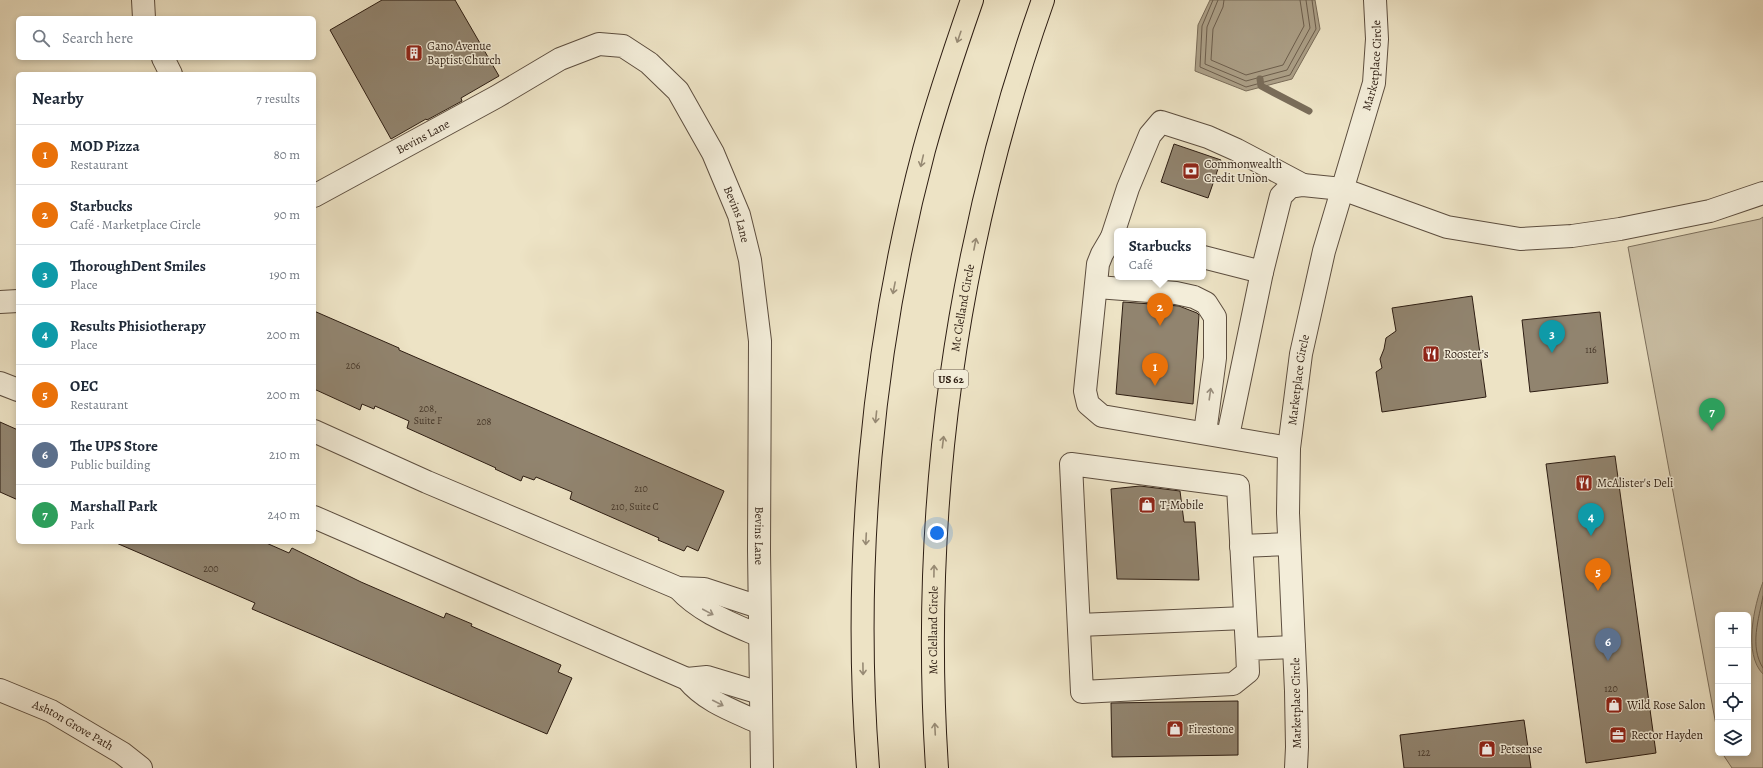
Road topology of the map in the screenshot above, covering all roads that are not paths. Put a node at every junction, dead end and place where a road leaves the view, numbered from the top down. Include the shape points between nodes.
1 (143, 0) edge
2 (972, 0) edge
3 (1043, 0) edge
4 (1375, 0) edge
5 (144, 16) edge
6 (164, 60) edge
7 (170, 72) edge
8 (1303, 185) junction
9 (1342, 189) junction
10 (1763, 193) edge
11 (316, 195) edge
12 (1117, 228) edge
13 (1114, 238) edge
14 (1206, 258) edge
15 (1262, 272) junction
16 (1097, 287) junction
17 (16, 301) edge
18 (0, 302) edge
19 (0, 383) edge
20 (16, 389) edge
21 (316, 432) edge
22 (1205, 433) junction
23 (1228, 436) junction
24 (1289, 448) junction
25 (316, 518) edge
26 (1289, 544) junction
27 (1241, 546) junction
28 (678, 588) junction
29 (759, 607) junction
30 (1245, 618) junction
31 (1079, 625) junction
32 (760, 636) junction
33 (1294, 648) junction
34 (1248, 649) junction
35 (687, 679) junction
36 (0, 690) edge
37 (760, 693) junction
38 (760, 723) junction
39 (141, 768) edge
40 (762, 768) edge
41 (868, 768) edge
42 (937, 768) edge
43 (1296, 768) edge

1 - 5 street
2 -> 41 highway via 946,75 923,156 896,279 879,383 870,468 862,655
42 -> 3 highway, Mc Clelland Circle / US 62 via 932,692 934,556 939,469 948,397 962,307 980,218 1013,92
4 - 9 street, Marketplace Circle via 1377,39 1374,83
6 - 7 street
8 - 9 street
8 - 12 street via 1208,137 1161,122 1150,135 1128,188
8 - 15 street via 1290,187 1281,196
9 - 10 street via 1447,227 1520,239 1572,236 1620,229 1710,211
9 - 24 street, Marketplace Circle via 1324,251 1301,354
11 - 29 street, Bevins Lane via 496,97 560,59 599,44 623,46 649,62 678,91 713,153 738,215 750,260 760,341
13 - 16 street via 1098,264
14 - 15 street
15 - 23 street
16 - 22 street via 1085,392 1088,404 1102,416
22 -> 16 street via 1215,358 1216,317 1206,303 1176,293
17 - 18 street
19 - 20 street
21 - 28 street via 427,482
22 - 23 street
23 - 24 street
24 - 26 street, Marketplace Circle
25 - 35 street
26 - 27 street
26 - 33 street, Marketplace Circle
27 - 30 street
27 - 31 street via 1238,486 1071,464
28 - 29 street via 704,589
28 -> 32 street via 702,609
29 - 32 street, Bevins Lane
30 - 31 street
30 - 34 street
31 - 34 street via 1082,692 1233,684 1248,672
32 - 37 street, Bevins Lane
33 - 34 street
33 - 43 street, Marketplace Circle
35 - 37 street via 707,677
35 -> 38 street via 707,698
36 - 39 street, Ashton Grove Path via 50,710 122,753
37 - 38 street, Bevins Lane
38 - 40 street, Bevins Lane

